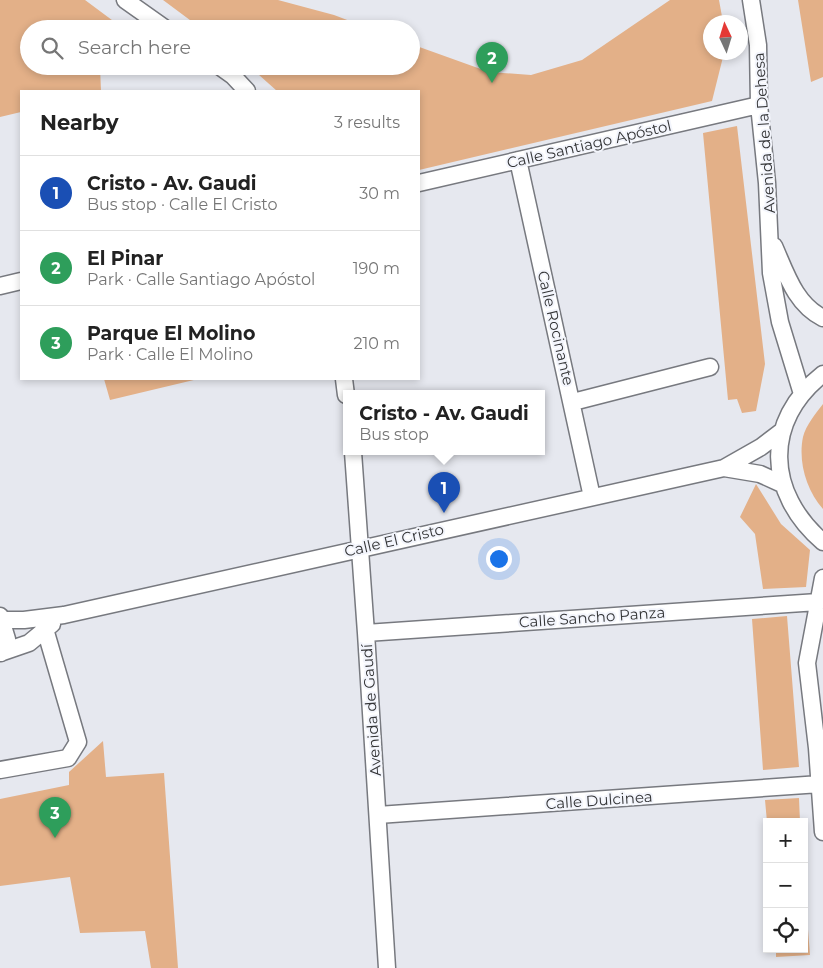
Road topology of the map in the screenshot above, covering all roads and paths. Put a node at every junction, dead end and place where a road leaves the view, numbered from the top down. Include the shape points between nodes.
1 (125, 0) edge
2 (751, 0) edge
3 (153, 20) edge
4 (232, 75) edge
5 (246, 90) edge
6 (759, 106) junction
7 (518, 160) junction
8 (420, 183) edge
9 (770, 237) junction
10 (20, 281) edge
11 (0, 286) edge
12 (823, 318) edge
13 (710, 367) dead end
14 (823, 374) edge
15 (802, 394) junction
16 (573, 402) junction
17 (782, 431) junction
18 (353, 455) edge
19 (724, 468) junction
20 (782, 484) junction
21 (592, 497) junction
22 (823, 542) edge
23 (359, 548) junction
24 (823, 578) edge
25 (818, 602) junction
26 (64, 615) junction
27 (1, 619) edge
28 (44, 629) junction
29 (366, 633) junction
30 (0, 653) edge
31 (823, 706) edge
32 (817, 748) junction
33 (0, 770) edge
34 (820, 784) junction
35 (378, 815) junction
36 (823, 832) edge
37 (386, 968) edge

1 - 3 street
2 - 6 street, Avenida de la Dehesa via 758,45
4 - 5 street
6 - 7 street, Calle Santiago Apóstol
6 - 9 street, Avenida de la Dehesa
7 - 8 street, Calle Santiago Apóstol
7 - 16 street, Calle Rocinante
9 - 12 street, Avenida de la Dehesa via 794,292 812,313
9 - 15 street, Avenida de la Dehesa via 771,273 780,322
10 - 11 street
13 - 16 street
14 - 15 street
15 - 17 street
16 - 21 street, Calle Rocinante
17 - 19 street, Calle El Cristo
17 - 20 street via 778,447
18 - 23 street, Avenida de Gaudí
19 - 20 street, Calle El Cristo via 760,474
19 - 21 street, Calle El Cristo
20 - 22 street via 812,532
21 - 23 street, Calle El Cristo
23 - 26 street, Calle El Cristo
23 - 29 street, Avenida de Gaudí
24 - 25 street
25 - 29 street, Calle Sancho Panza
25 - 32 street via 807,664
26 - 27 street, Calle El Cristo
26 - 28 street, Calle El Cristo
27 - 30 street, Calle El Cristo via 7,639
28 - 30 street, Calle El Cristo via 29,643
28 - 33 street via 78,742 68,758
29 - 35 street, Avenida de Gaudí
31 - 32 street
32 - 34 street
34 - 35 street, Calle Dulcinea
34 - 36 street
35 - 37 street, Avenida de Gaudí

